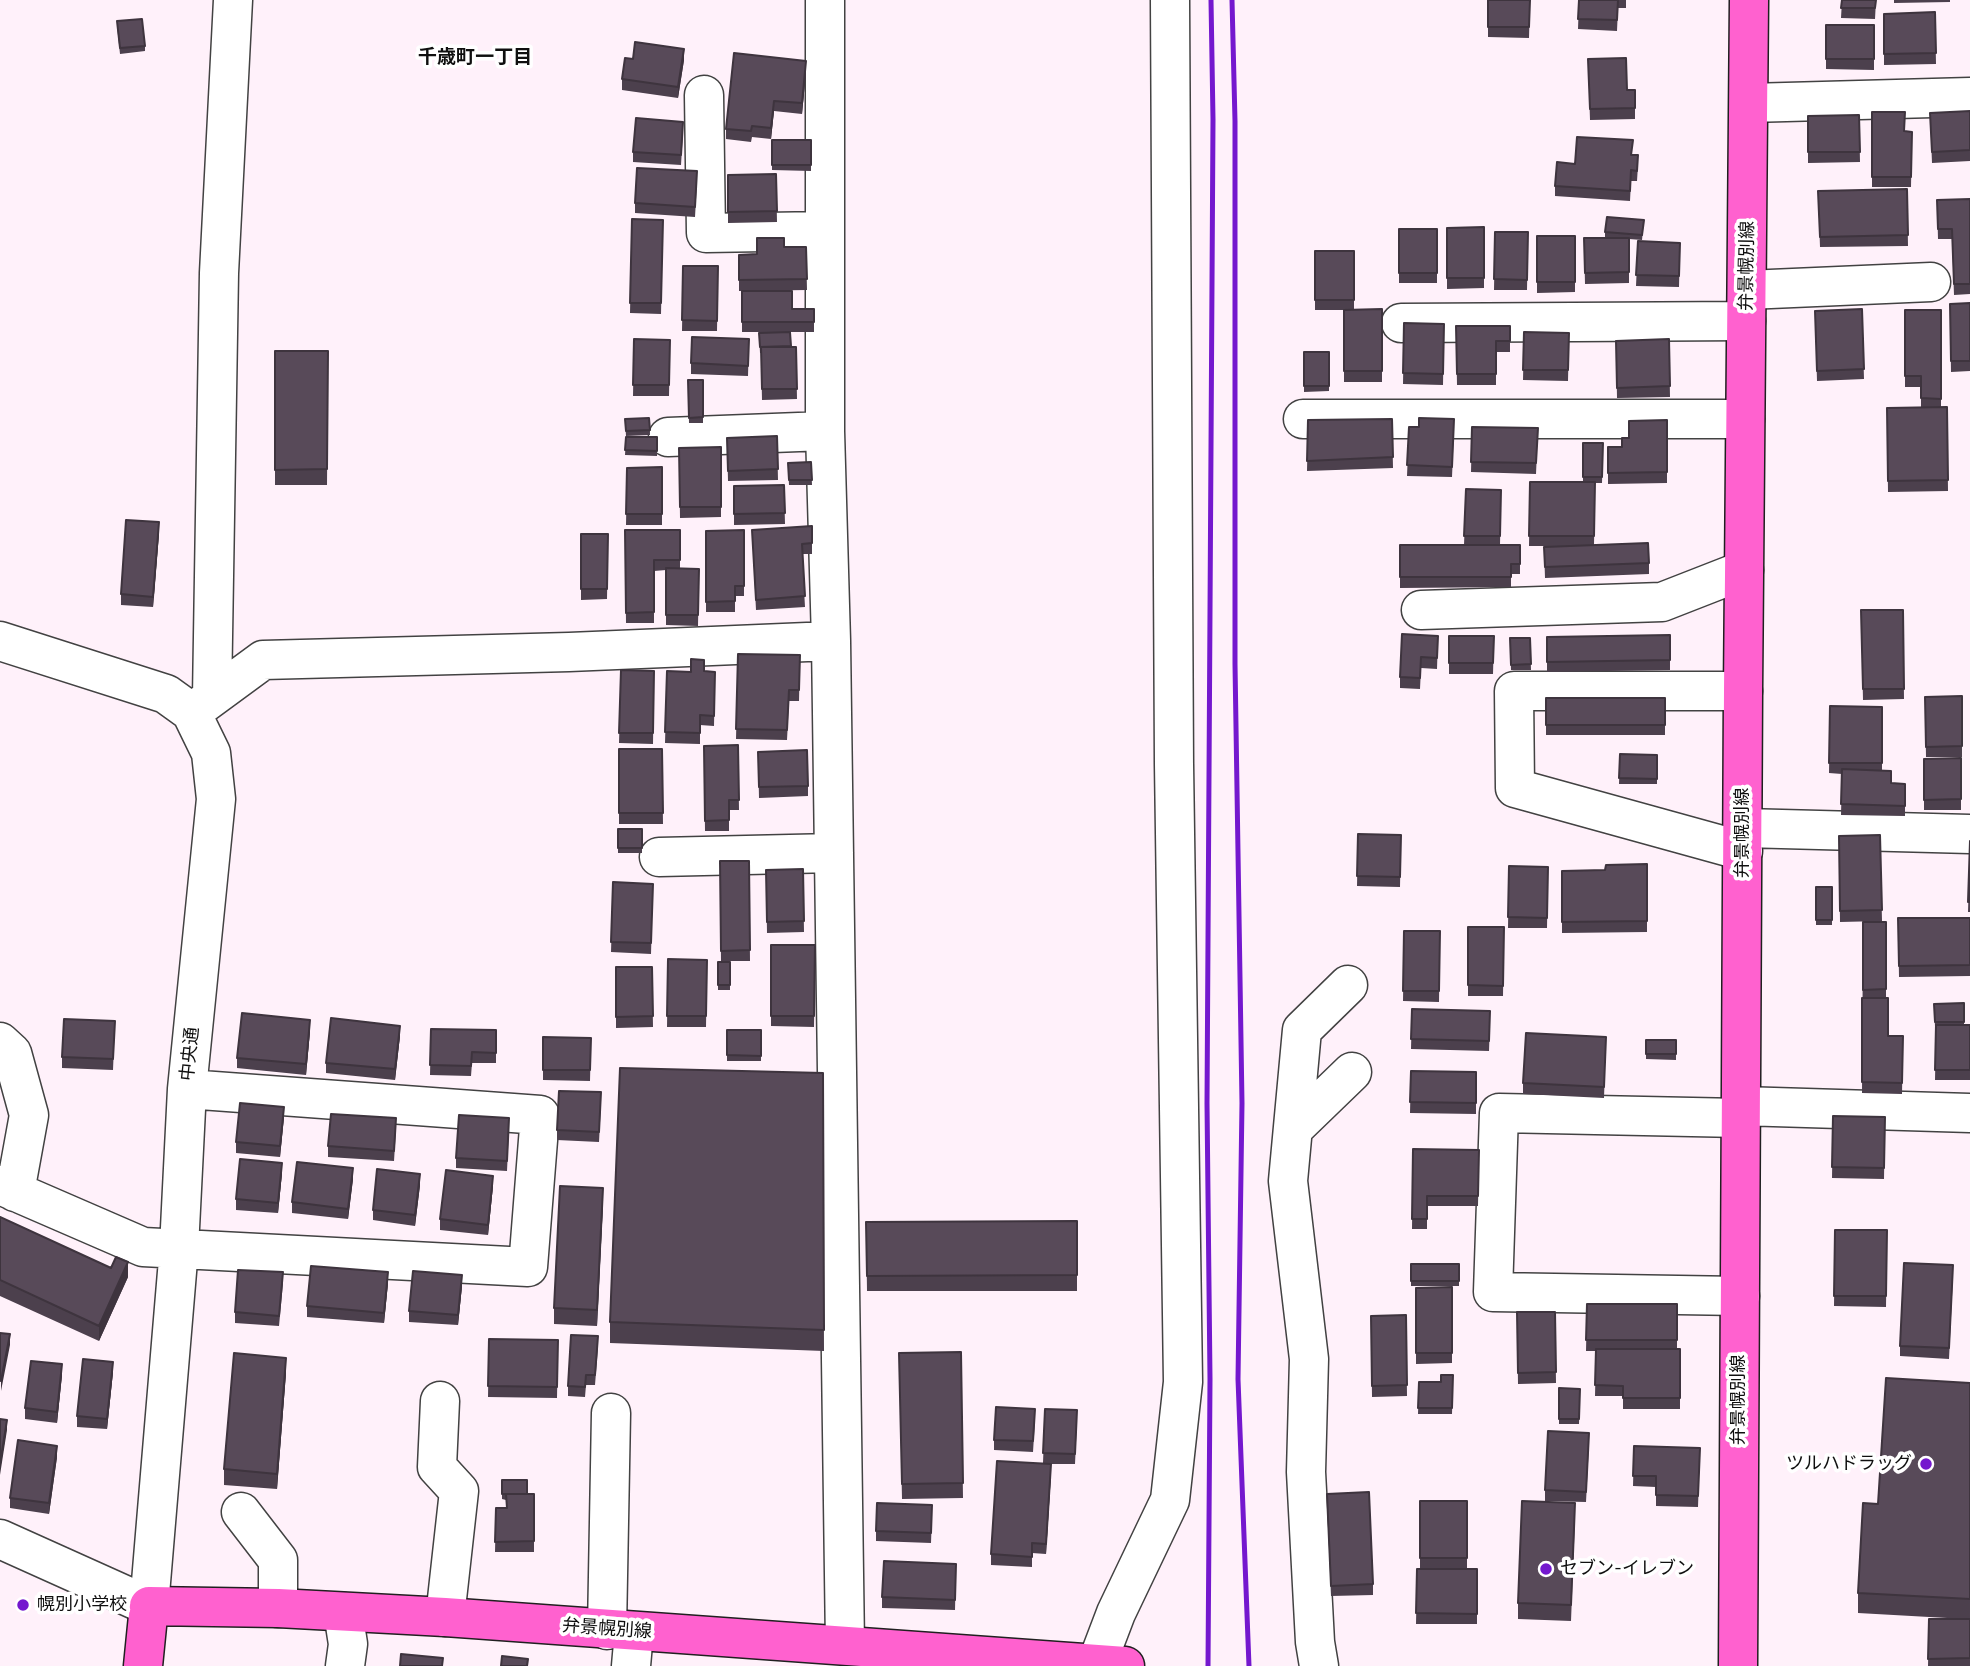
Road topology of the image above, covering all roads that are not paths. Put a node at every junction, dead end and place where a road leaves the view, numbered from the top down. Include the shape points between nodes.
1 (233, 0) edge
2 (825, 0) edge
3 (1170, 0) edge
4 (1749, 0) edge
5 (704, 95) dead end
6 (1970, 97) edge
7 (1749, 103) junction
8 (825, 231) junction
9 (1931, 282) dead end
10 (1747, 306) junction
11 (1401, 323) edge
12 (1303, 419) dead end
13 (1745, 419) junction
14 (825, 431) junction
15 (668, 437) dead end
16 (1744, 570) junction
17 (1421, 610) dead end
18 (0, 641) edge
19 (831, 641) junction
20 (1743, 691) junction
21 (202, 705) junction
22 (1970, 834) edge
23 (1743, 840) junction
24 (834, 853) junction
25 (659, 857) dead end
26 (1348, 985) dead end
27 (0, 1042) edge
28 (1352, 1072) dead end
29 (798, 1074) edge
30 (837, 1074) junction
31 (187, 1089) junction
32 (1740, 1112) junction
33 (1970, 1113) edge
34 (1293, 1129) junction
35 (7, 1189) edge
36 (179, 1248) junction
37 (1740, 1296) junction
38 (440, 1401) dead end
39 (611, 1413) dead end
40 (241, 1512) dead end
41 (0, 1539) edge
42 (149, 1606) junction
43 (278, 1608) junction
44 (343, 1612) junction
45 (445, 1617) junction
46 (624, 1642) edge
47 (845, 1645) junction
48 (967, 1660) edge
49 (1111, 1665) edge
50 (143, 1666) edge
51 (345, 1666) edge
52 (1319, 1666) edge
53 (1738, 1666) edge

1 - 21 street
2 - 8 street
3 - 49 street via 1183,1382 1170,1500 1116,1613
4 - 7 main road, 弁景幌別線
5 - 8 street via 706,233
6 - 7 street
7 - 10 main road, 弁景幌別線
8 - 14 street
9 - 10 street
10 - 11 street
10 - 13 main road, 弁景幌別線
12 - 13 street
13 - 16 main road, 弁景幌別線
14 - 15 street
14 - 19 street
16 - 17 street via 1662,602
16 - 20 main road, 弁景幌別線
18 - 21 street
19 - 21 street via 263,660
19 - 24 street
20 - 23 main road, 弁景幌別線
20 - 23 street via 1514,691 1515,788
21 - 31 street, 中央通 via 216,799
22 - 23 street
23 - 32 main road, 弁景幌別線
24 - 25 street
24 - 30 street
26 - 34 street via 1302,1030
27 - 35 street via 12,1053 29,1115
28 - 34 street
29 - 30 street
30 - 47 street
31 - 36 street, 中央通
31 - 36 street via 540,1115 528,1267
32 - 33 street
32 - 37 main road, 弁景幌別線
32 - 37 street via 1499,1113 1493,1292
34 - 52 street via 1288,1181 1309,1359 1306,1472
35 - 36 street via 143,1247
36 - 42 street, 中央通
37 - 53 main road, 弁景幌別線
38 - 45 street via 436,1467 459,1491
39 - 46 street
40 - 43 street via 278,1560
41 - 42 street
42 - 43 main road, 弁景幌別線
42 - 50 main road
43 - 44 main road, 弁景幌別線
44 - 45 main road, 弁景幌別線
44 - 51 street via 348,1644
45 - 46 main road, 弁景幌別線
46 - 47 main road, 弁景幌別線
47 - 48 main road, 弁景幌別線
48 - 49 main road, 弁景幌別線

